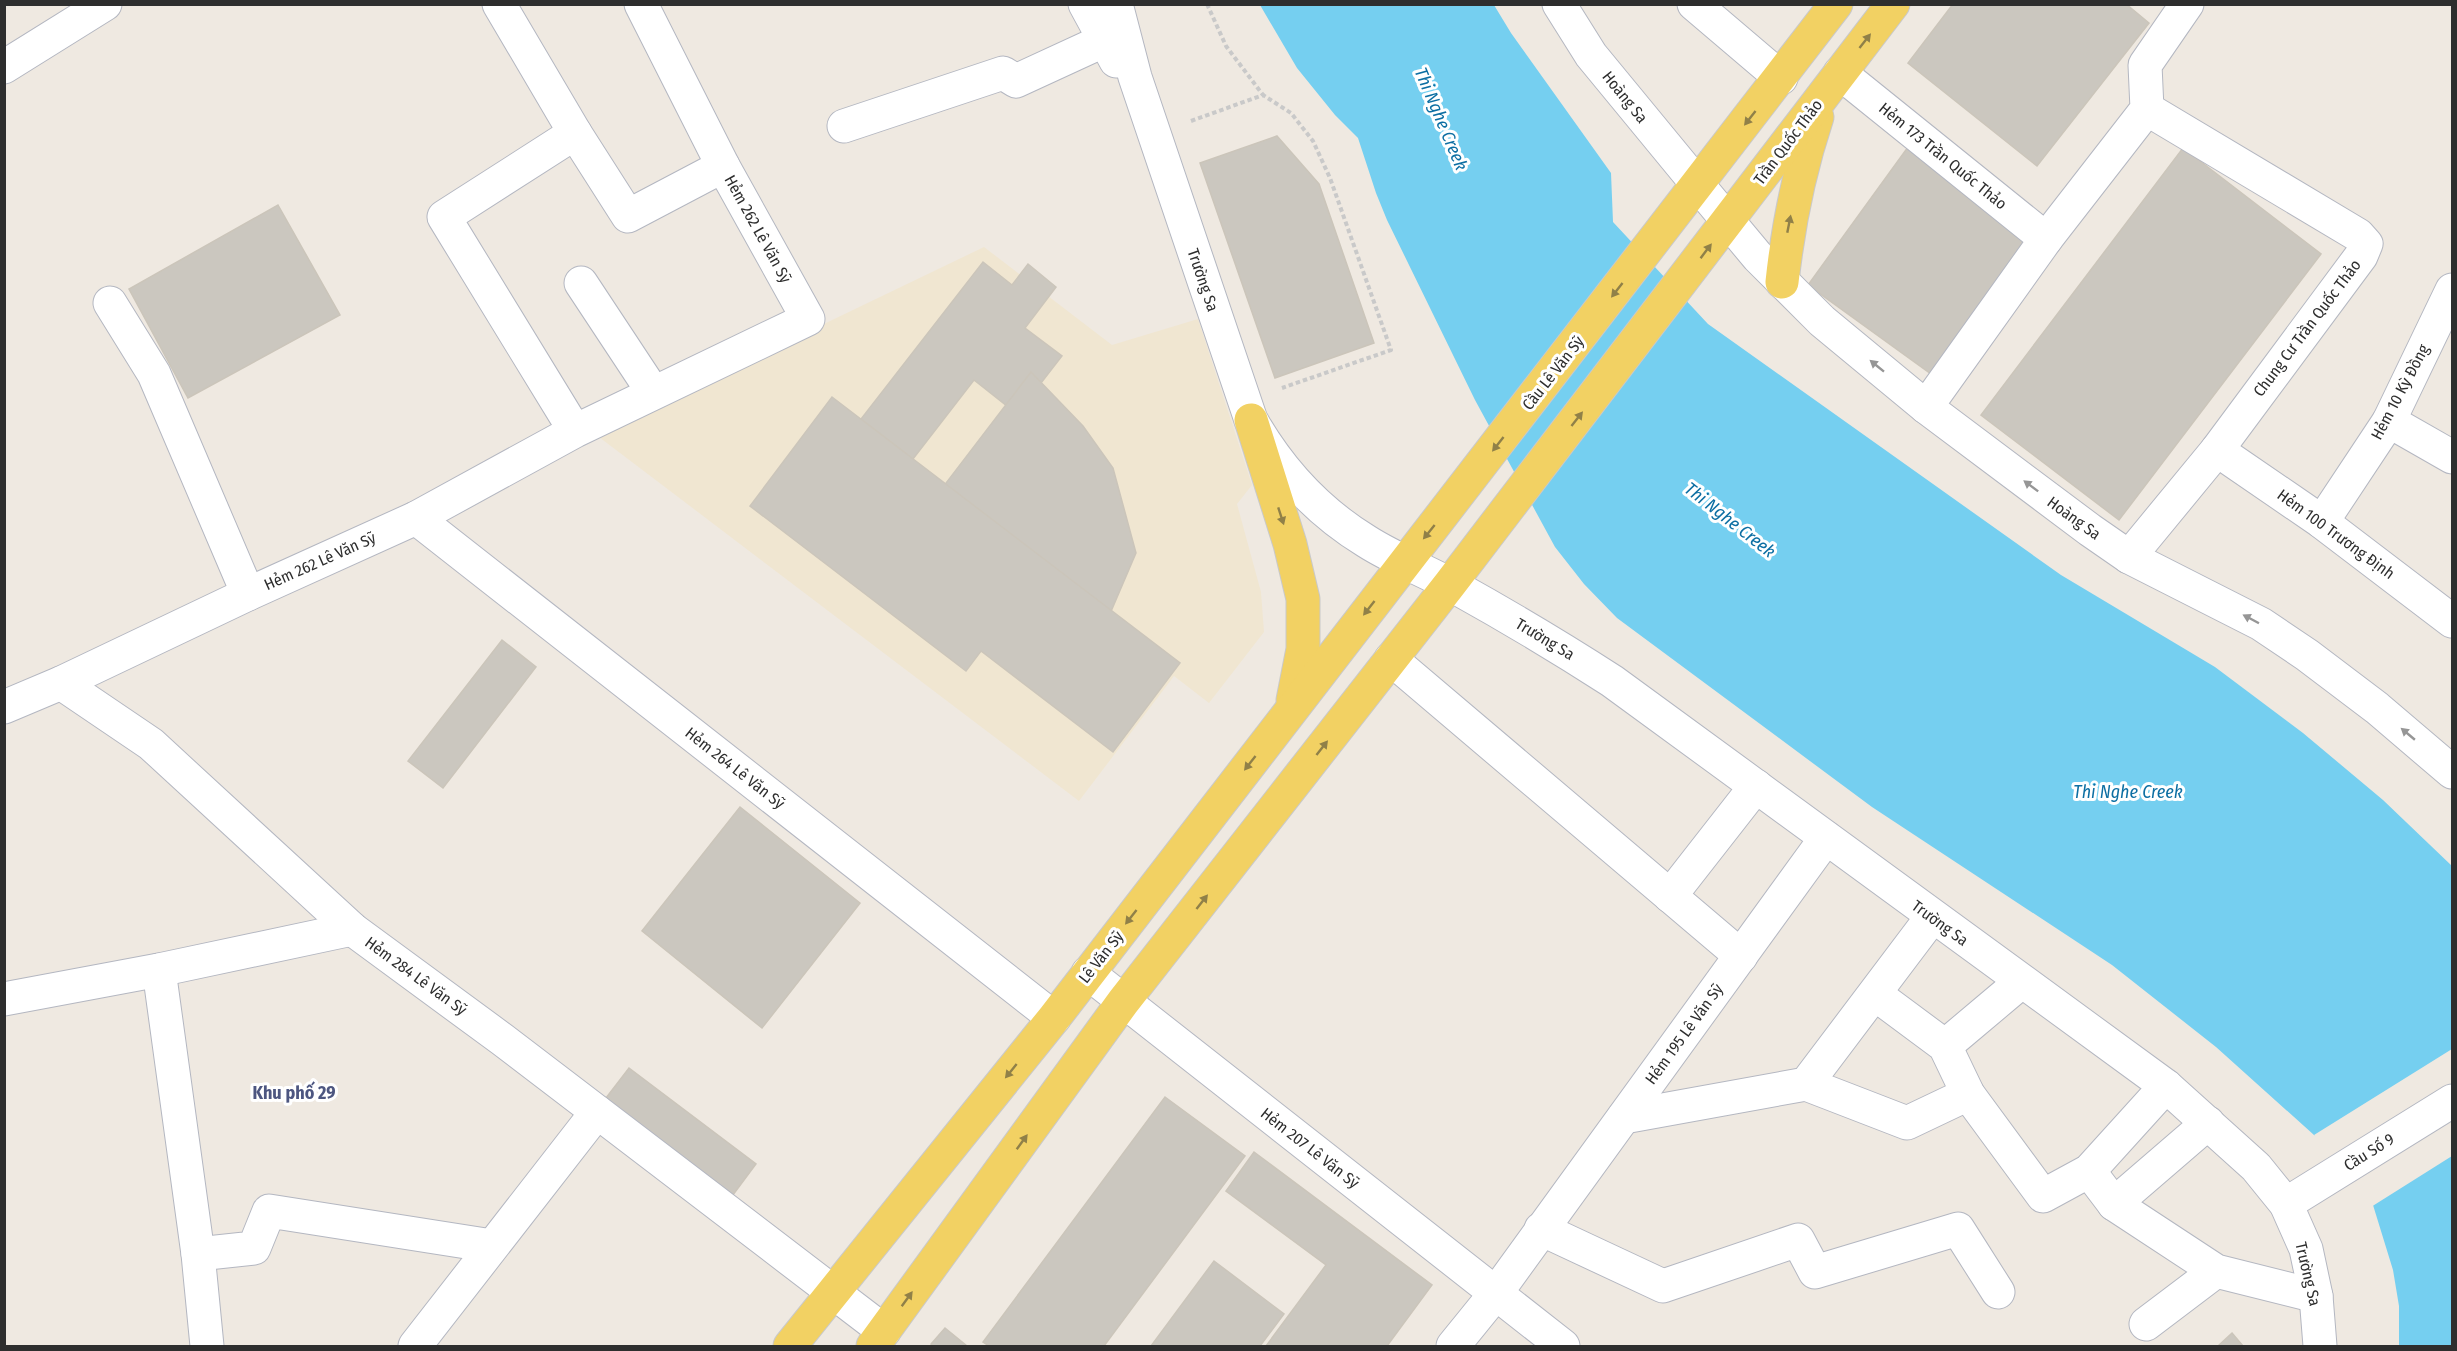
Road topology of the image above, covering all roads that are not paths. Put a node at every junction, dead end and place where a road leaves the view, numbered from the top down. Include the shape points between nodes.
1 (105, 4) edge
2 (499, 4) edge
3 (641, 4) edge
4 (1085, 4) edge
5 (1116, 4) edge
6 (1558, 4) edge
7 (1694, 4) edge
8 (1836, 4) edge
9 (1893, 4) edge
10 (2187, 4) edge
11 (1105, 40) junction
12 (4, 67) edge
13 (1781, 78) junction
14 (1833, 83) junction
15 (2147, 109) junction
16 (1149, 120) junction
17 (844, 126) dead end
18 (575, 133) junction
19 (723, 166) junction
20 (1698, 185) junction
21 (1728, 221) junction
22 (2046, 240) junction
23 (1782, 282) junction
24 (581, 283) dead end
25 (2452, 290) edge
26 (110, 303) dead end
27 (653, 392) junction
28 (1926, 407) junction
29 (1251, 420) junction
30 (2389, 421) junction
31 (575, 431) junction
32 (2217, 450) junction
33 (2452, 457) edge
34 (416, 518) junction
35 (2322, 522) junction
36 (2129, 556) junction
37 (1405, 562) junction
38 (1450, 584) junction
39 (248, 594) junction
40 (2452, 621) edge
41 (1391, 660) junction
42 (61, 683) junction
43 (4, 707) edge
44 (1291, 709) junction
45 (2452, 771) edge
46 (1756, 786) junction
47 (1826, 838) junction
48 (1670, 896) junction
49 (1932, 917) junction
50 (352, 929) junction
51 (1741, 956) junction
52 (159, 970) junction
53 (1088, 973) junction
54 (2021, 982) junction
55 (1875, 994) junction
56 (4, 999) edge
57 (1123, 1002) junction
58 (1054, 1018) junction
59 (1945, 1046) junction
60 (1806, 1084) junction
61 (2166, 1086) junction
62 (1968, 1094) junction
63 (2452, 1101) edge
64 (597, 1112) junction
65 (1624, 1117) junction
66 (2208, 1123) junction
67 (2089, 1171) junction
68 (2114, 1204) junction
69 (2286, 1204) junction
70 (1541, 1229) junction
71 (492, 1246) junction
72 (198, 1254) junction
73 (2216, 1271) junction
74 (1998, 1292) dead end
75 (831, 1293) junction
76 (1496, 1293) junction
77 (2316, 1296) junction
78 (2146, 1324) dead end
79 (878, 1339) edge
80 (207, 1347) edge
81 (415, 1347) edge
82 (790, 1347) edge
83 (1453, 1347) edge
84 (1563, 1347) edge
85 (2320, 1347) edge

1 - 12 street
2 - 18 street
3 - 19 street
4 - 11 street
5 - 16 street, Trường Sa
6 - 20 street, Hoàng Sa via 1591,55
7 - 13 street
8 - 13 main road
14 -> 9 main road, Trần Quốc Thảo
10 - 15 street via 2145,65
11 - 16 street
11 - 17 street via 1016,81 1004,73
13 -> 20 main road
14 - 21 main road, Trần Quốc Thảo
14 - 22 street, Hẻm 173 Trần Quốc Thảo
23 -> 14 main road via 1796,195
15 - 22 street
15 - 32 street, Chung Cư Trần Quốc Thảo via 2358,235 2366,244
16 - 29 street, Trường Sa
18 - 19 street, Hẻm 262 Lê Văn Sỹ via 628,216
18 - 31 street via 444,217
19 - 27 street, Hẻm 262 Lê Văn Sỹ via 808,319
20 - 21 street, Hoàng Sa
20 -> 37 main road, Cầu Lê Văn Sỹ
21 - 23 street, Hoàng Sa
38 -> 21 main road, Trần Quốc Thảo
22 - 28 street
28 -> 23 street, Hoàng Sa via 1822,321
24 - 27 street
25 - 30 street, Hẻm 10 Kỳ Ðồng
26 - 39 street via 154,374
27 - 31 street, Hẻm 262 Lê Văn Sỹ
36 -> 28 street, Hoàng Sa
29 - 37 street, Trường Sa via 1268,449 1306,495 1357,535
29 -> 44 main road via 1303,599 1303,649
30 - 33 street
30 - 35 street, Hẻm 10 Kỳ Ðồng
31 - 34 street, Hẻm 262 Lê Văn Sỹ
32 - 35 street, Hẻm 100 Trương Định
32 - 36 street, Chung Cư Trần Quốc Thảo
34 - 39 street, Hẻm 262 Lê Văn Sỹ
34 - 58 street, Hẻm 264 Lê Văn Sỹ
35 - 40 street, Hẻm 100 Trương Định
45 -> 36 street, Hoàng Sa via 2298,648 2261,624
37 - 38 street, Trường Sa
37 -> 44 main road, Lê Văn Sỹ
38 - 41 main road
38 - 46 street, Trường Sa via 1612,681
39 - 42 street, Hẻm 262 Lê Văn Sỹ
41 - 48 street
57 -> 41 main road
42 - 43 street
42 - 50 street, Hẻm 284 Lê Văn Sỹ via 151,744
44 -> 53 main road, Lê Văn Sỹ
46 - 47 street, Trường Sa
46 - 48 street
47 - 49 street, Trường Sa
47 - 51 street, Hẻm 195 Lê Văn Sỹ
48 - 51 street
49 - 54 street, Trường Sa
49 - 55 street
50 - 52 street
50 - 64 street, Hẻm 284 Lê Văn Sỹ
51 - 65 street, Hẻm 195 Lê Văn Sỹ
52 - 56 street
52 - 72 street
53 - 57 street, Hẻm 207 Lê Văn Sỹ
53 - 58 main road, Lê Văn Sỹ
54 - 59 street
54 - 61 street, Trường Sa
55 - 59 street
55 - 60 street
57 - 76 street, Hẻm 207 Lê Văn Sỹ
79 -> 57 main road
58 -> 75 main road, Lê Văn Sỹ
59 - 62 street
60 - 62 street via 1907,1123
60 - 65 street
61 - 66 street, Trường Sa
61 - 67 street
62 - 67 street via 2043,1196
63 - 69 street, Cầu Số 9
64 - 71 street
64 - 75 street, Hẻm 284 Lê Văn Sỹ
65 - 70 street, Hẻm 195 Lê Văn Sỹ
66 - 68 street
66 - 69 street, Trường Sa via 2256,1167
67 - 68 street
68 - 73 street
69 - 77 street, Trường Sa via 2306,1249
70 - 74 street via 1663,1286 1798,1240 1815,1272 1958,1229
70 - 76 street, Hẻm 195 Lê Văn Sỹ
71 - 72 street via 268,1211 254,1248
71 - 81 street
72 - 80 street
73 - 77 street
73 - 78 street
75 - 79 street, Hẻm 284 Lê Văn Sỹ
75 - 82 main road, Lê Văn Sỹ
76 - 83 street
76 - 84 street, Hẻm 207 Lê Văn Sỹ
77 - 85 street, Trường Sa

